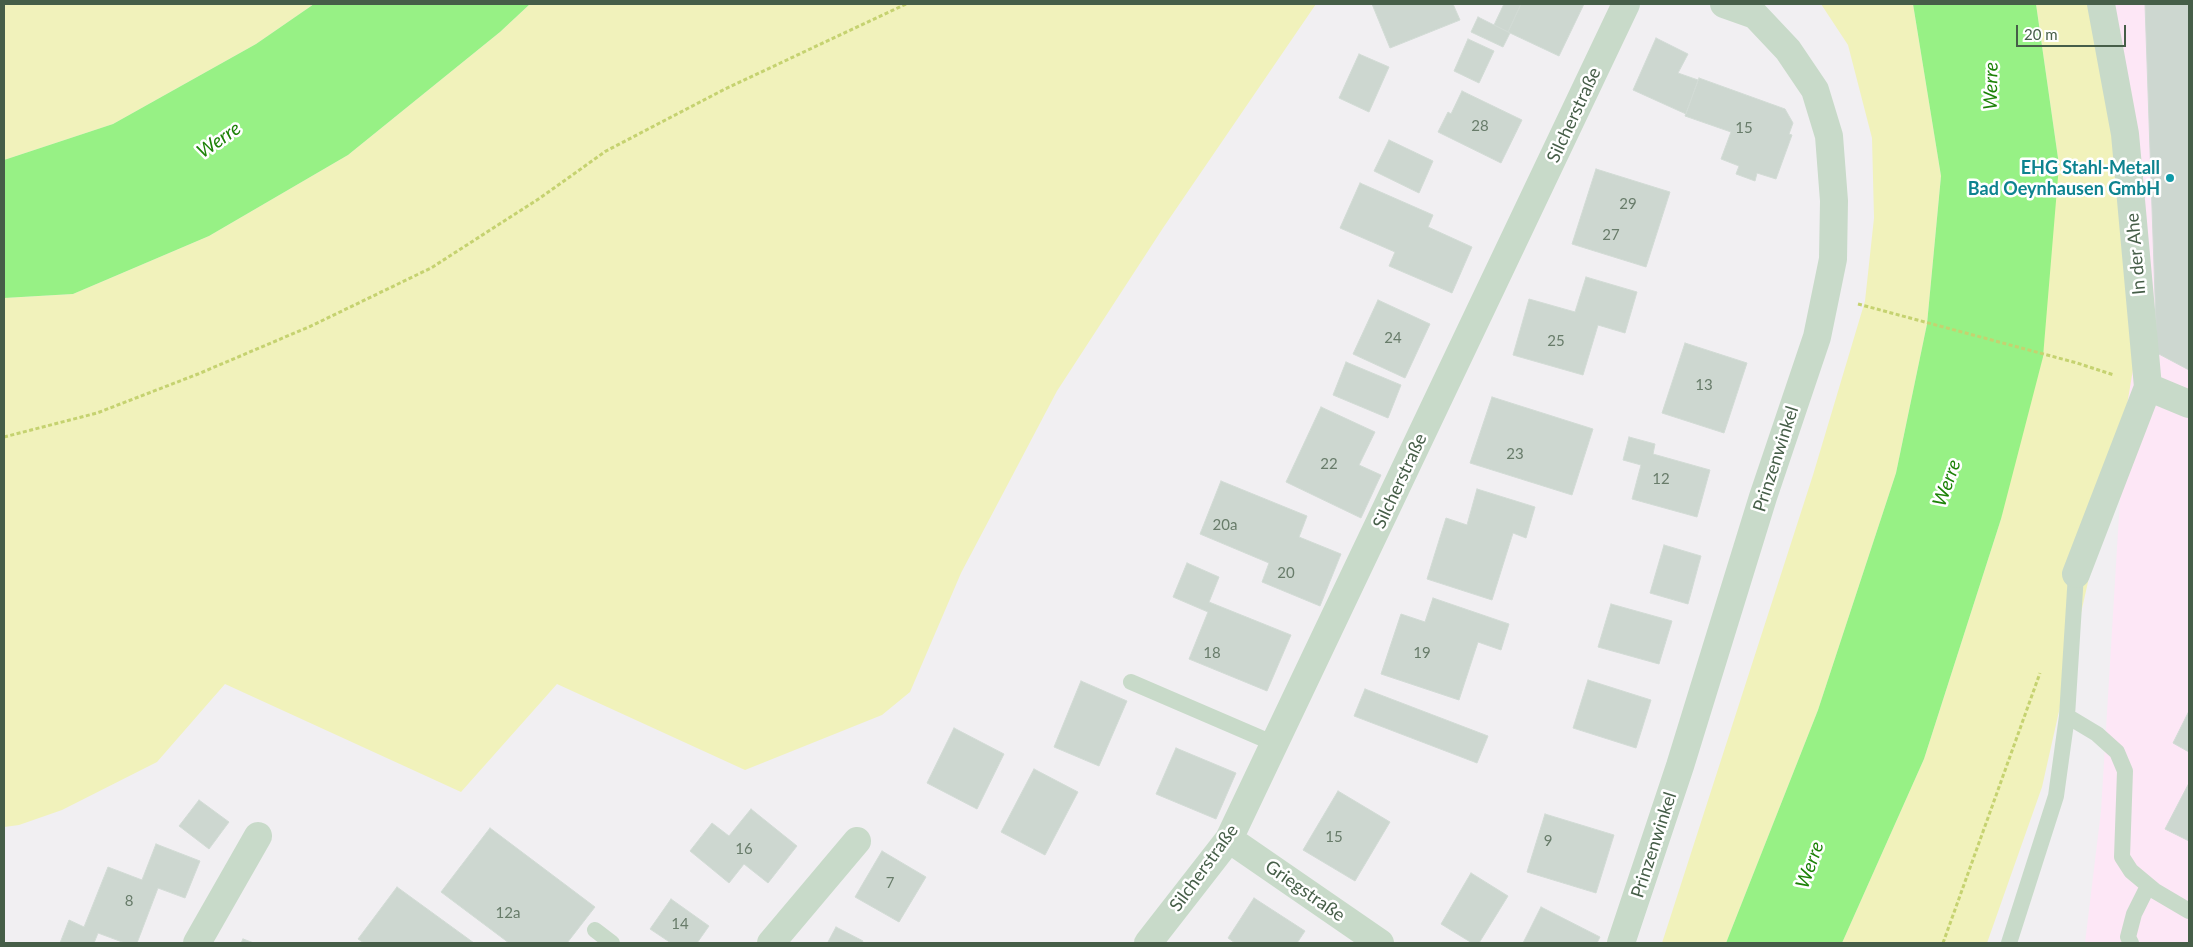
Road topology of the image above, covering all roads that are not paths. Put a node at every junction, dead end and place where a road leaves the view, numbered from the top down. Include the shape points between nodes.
1 (1626, 4) edge
2 (1724, 4) edge
3 (2101, 4) edge
4 (2148, 387) junction
5 (2189, 404) edge
6 (2076, 574) joint
7 (1131, 682) dead end
8 (2067, 716) junction
9 (1275, 744) junction
10 (258, 836) dead end
11 (1229, 839) junction
12 (857, 841) dead end
13 (2148, 886) junction
14 (2189, 911) edge
15 (595, 930) dead end
16 (197, 943) edge
17 (612, 943) edge
18 (771, 943) edge
19 (1148, 943) edge
20 (1380, 943) edge
21 (1621, 943) edge
22 (2009, 943) edge
23 (2131, 943) edge

1 - 9 street, Silcherstraße
2 - 21 street, Prinzenwinkel via 1755,15 1788,50 1815,90 1829,136 1834,201 1833,259 1817,337
3 - 4 street, In der Ahe via 2125,134
4 - 5 street
4 - 6 street, In der Ahe
6 - 8 lane
7 - 9 lane
8 - 13 lane via 2097,734 2117,752 2125,771 2122,857 2130,871
8 - 22 lane via 2056,796
9 - 11 street, Silcherstraße
10 - 16 street
11 - 19 street, Silcherstraße
11 - 20 street, Griegstraße
12 - 18 street
13 - 14 lane
13 - 23 lane via 2134,914 2128,937
15 - 17 lane

